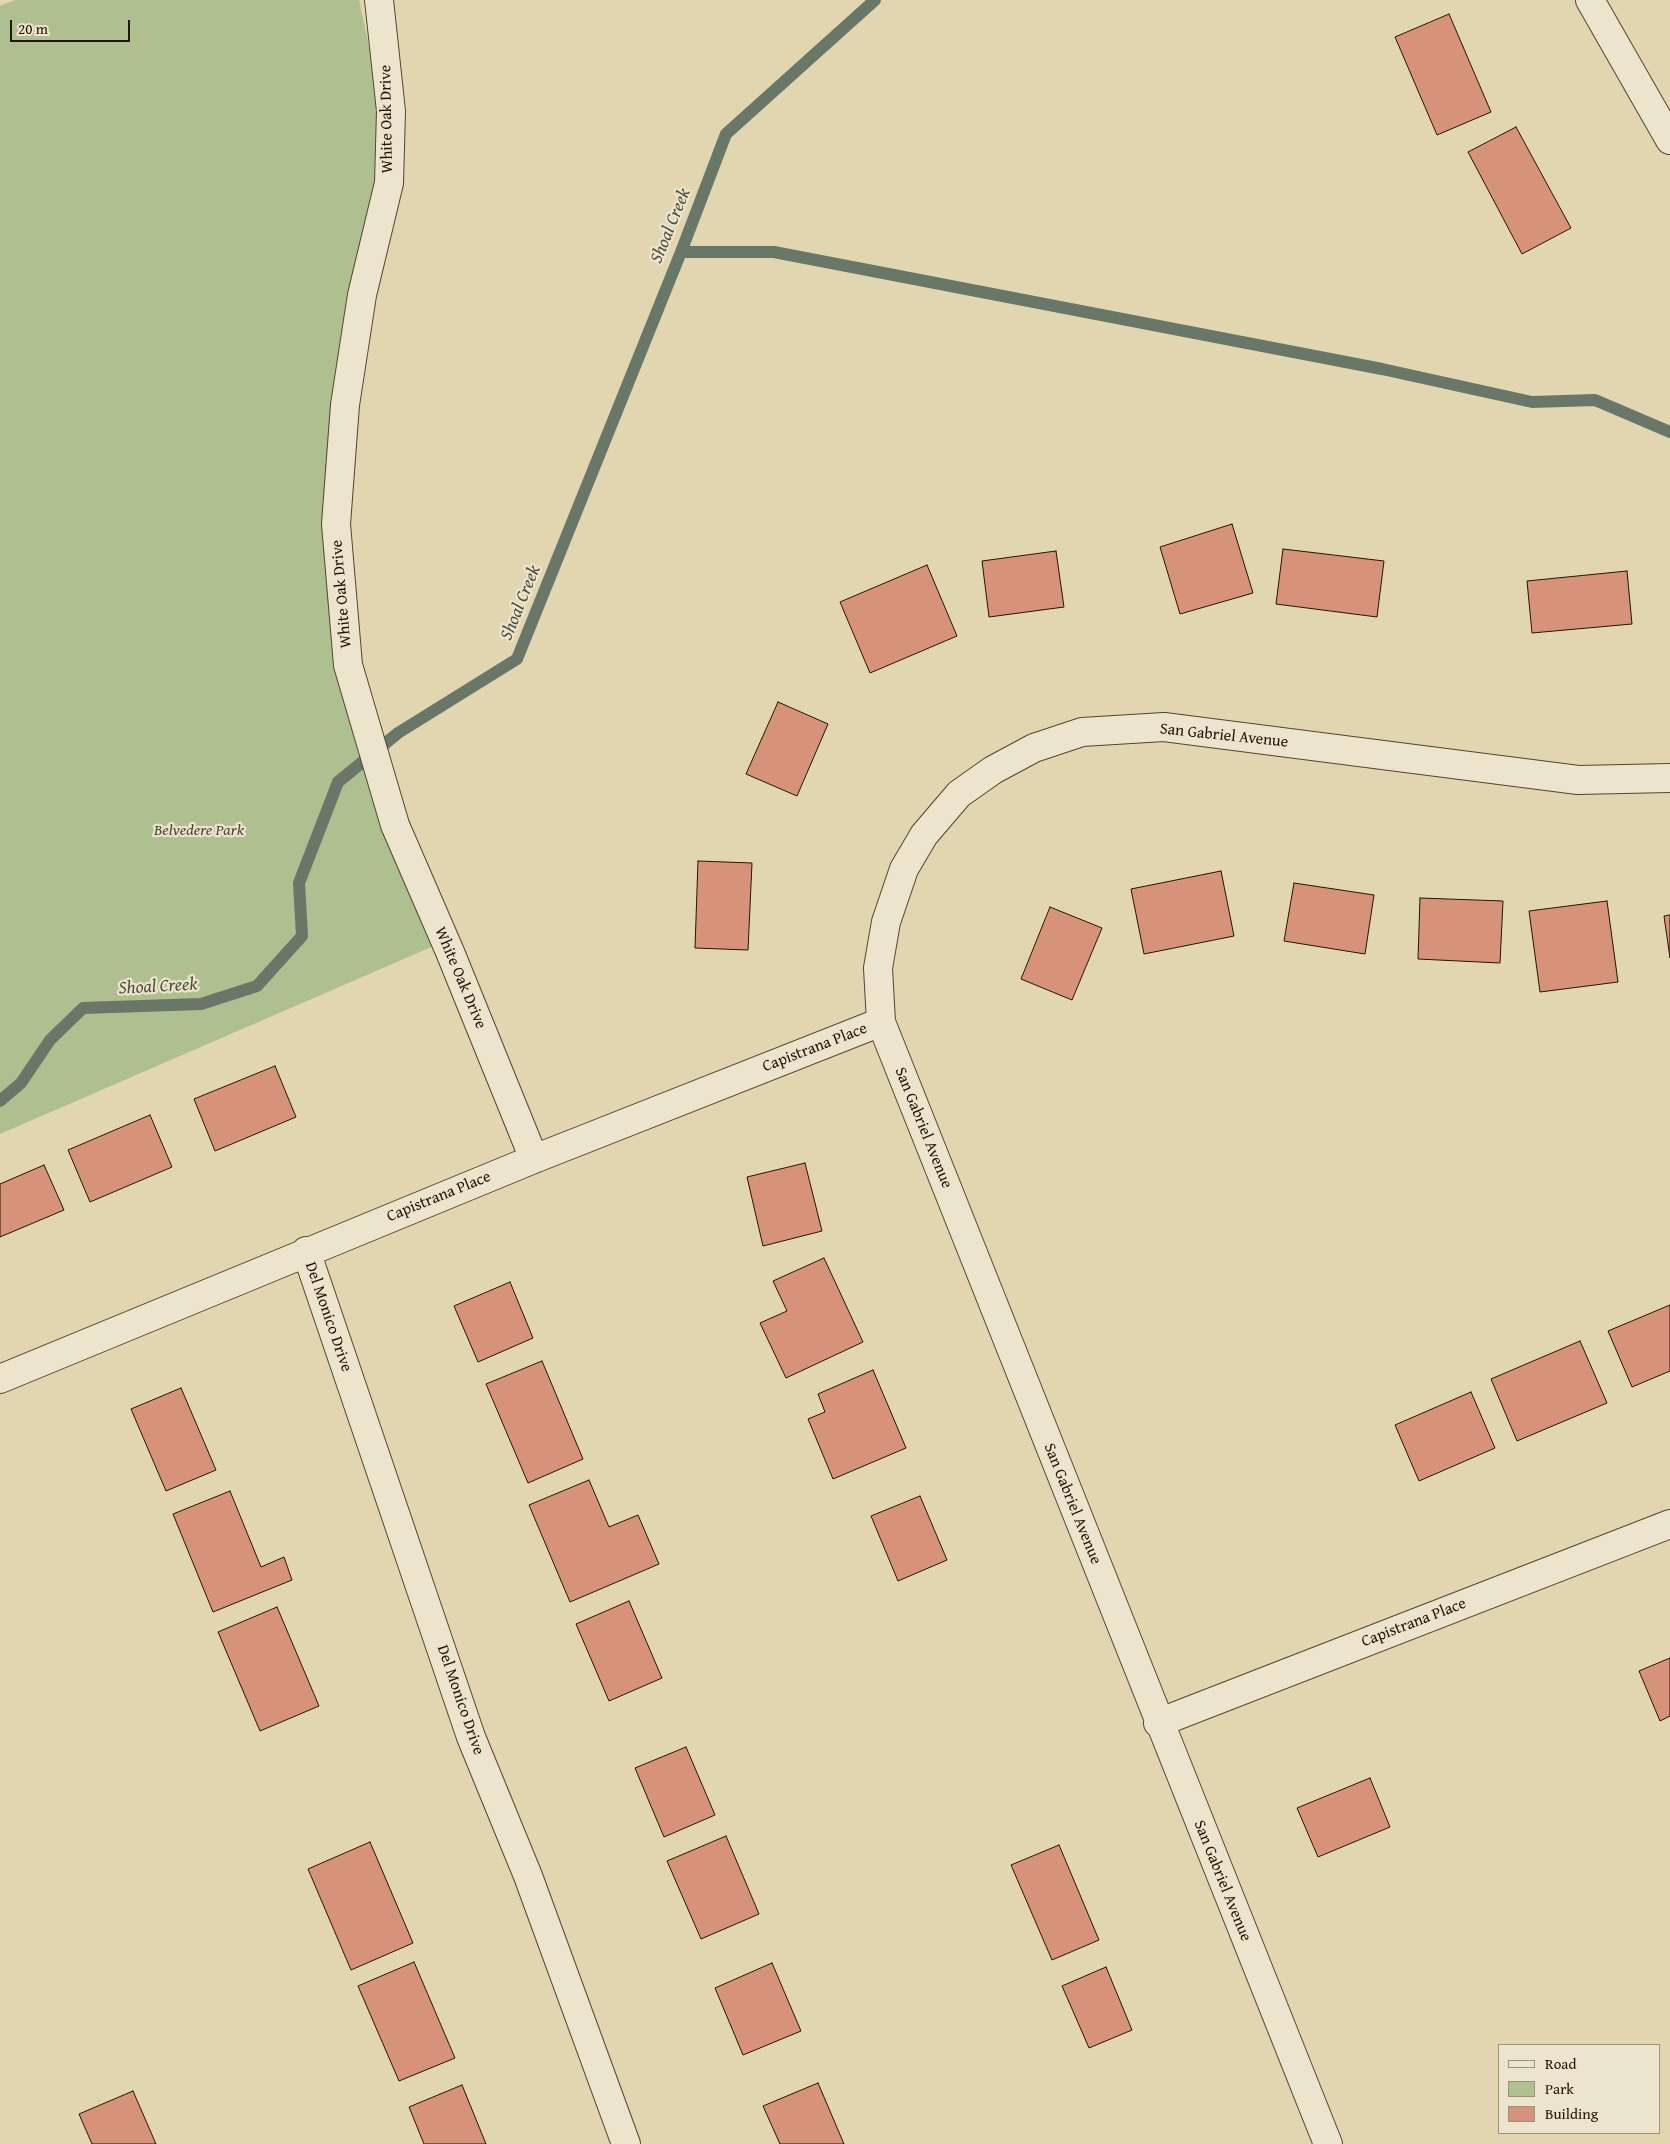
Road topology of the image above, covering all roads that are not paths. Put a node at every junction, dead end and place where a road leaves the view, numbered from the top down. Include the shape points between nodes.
1 (379, 0) edge
2 (1590, 0) edge
3 (1670, 140) edge
4 (1670, 778) edge
5 (881, 1022) junction
6 (534, 1159) junction
7 (306, 1252) junction
8 (0, 1379) edge
9 (1670, 1524) edge
10 (1158, 1723) junction
11 (626, 2144) edge
12 (1328, 2144) edge

1 - 6 street, White Oak Drive via 391,111 389,183 362,295 345,405 336,524 348,664 395,826
2 - 3 street
4 - 5 street, San Gabriel Avenue via 1578,780 1164,727 1082,732 1034,748 993,770 959,794 924,835 904,869 886,922 878,968
5 - 6 street, Capistrana Place
5 - 10 street, San Gabriel Avenue
6 - 7 street, Capistrana Place
7 - 8 street, Capistrana Place
7 - 11 street, Del Monico Drive via 471,1736 528,1876
9 - 10 street, Capistrana Place
10 - 12 street, San Gabriel Avenue

